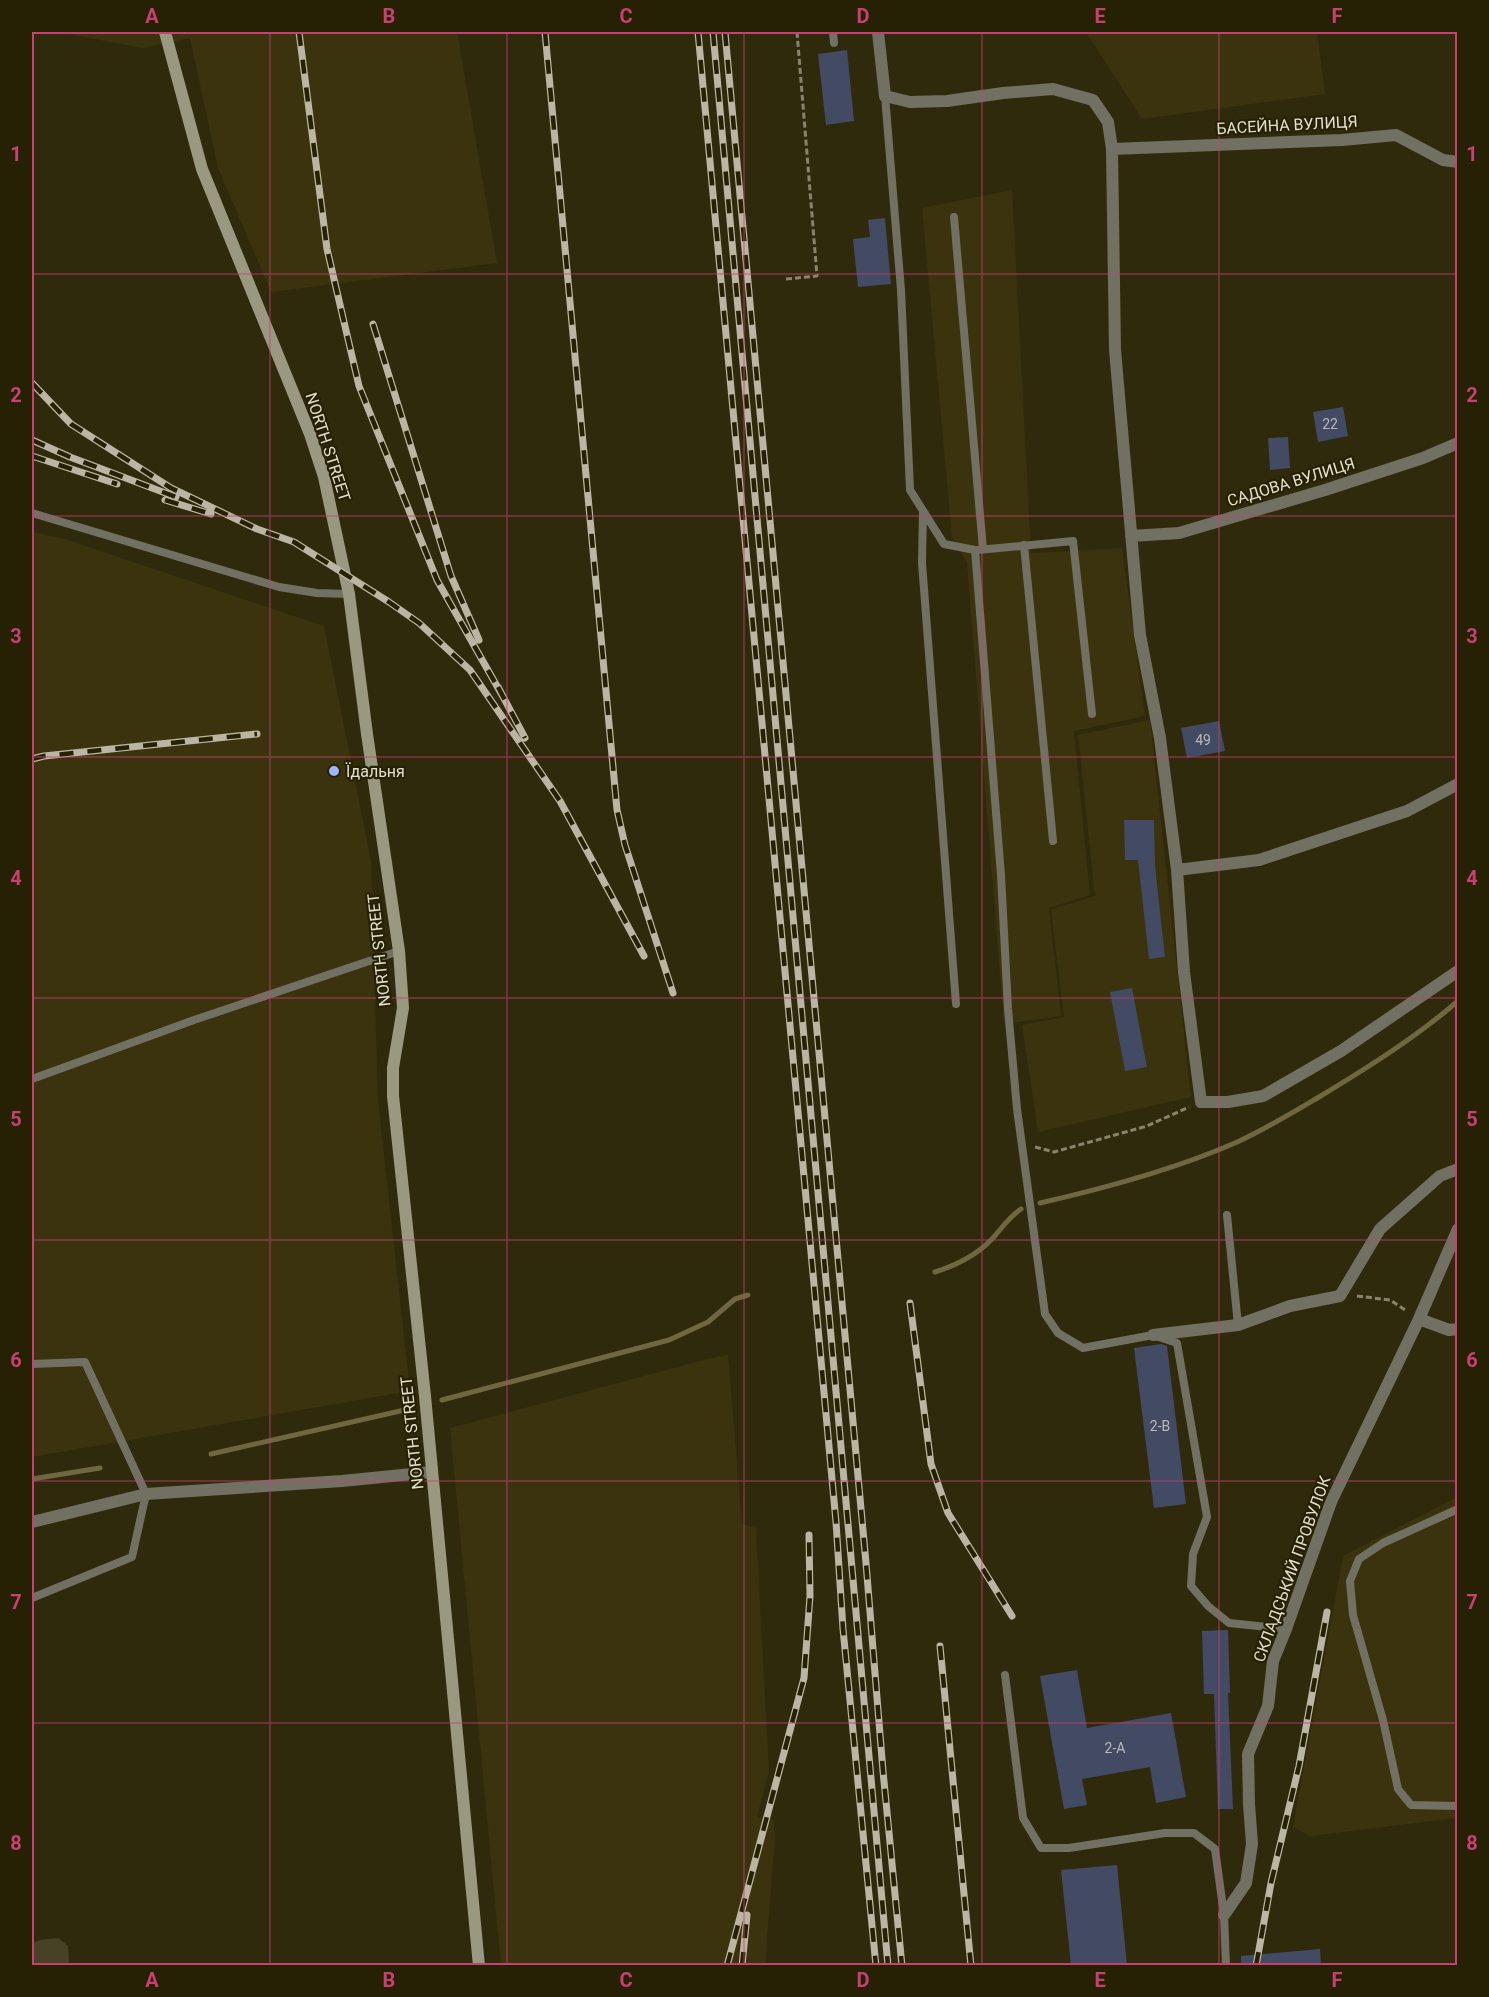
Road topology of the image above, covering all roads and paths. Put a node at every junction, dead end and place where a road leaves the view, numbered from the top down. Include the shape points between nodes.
1 (165, 32) edge
2 (798, 32) edge
3 (833, 32) edge
4 (878, 32) edge
5 (834, 43) dead end
6 (885, 96) junction
7 (1112, 149) junction
8 (1458, 162) edge
9 (954, 217) dead end
10 (786, 279) dead end
11 (1458, 443) edge
12 (923, 510) junction
13 (32, 513) edge
14 (1131, 536) junction
15 (1024, 545) junction
16 (979, 549) junction
17 (349, 594) junction
18 (1092, 714) dead end
19 (1458, 784) edge
20 (1053, 841) dead end
21 (1177, 870) junction
22 (399, 951) junction
23 (1458, 971) edge
24 (956, 1004) dead end
25 (32, 1079) edge
26 (1201, 1102) junction
27 (1022, 1143) junction
28 (1458, 1169) edge
29 (1227, 1215) dead end
30 (1458, 1229) edge
31 (1340, 1296) junction
32 (1419, 1319) junction
33 (1238, 1325) junction
34 (1458, 1329) edge
35 (1153, 1335) junction
36 (32, 1364) edge
37 (432, 1472) junction
38 (146, 1494) junction
39 (1458, 1509) edge
40 (32, 1522) edge
41 (32, 1598) edge
42 (1286, 1629) junction
43 (1005, 1675) dead end
44 (1458, 1806) edge
45 (1224, 1915) junction
46 (479, 1965) edge
47 (1226, 1965) edge

1 - 17 street, NORTH STREET via 202,169 310,434 324,477
2 - 10 path via 817,276
3 - 5 lane
4 - 6 street
6 - 7 street via 910,102 947,101 1053,90 1093,100 1108,122
6 - 12 lane via 901,290 910,490
7 - 8 street, БАСЕЙНА ВУЛИЦЯ via 1396,135 1443,160
7 - 14 street via 1115,350
9 - 16 lane
11 - 14 street, САДОВА ВУЛИЦЯ via 1325,490 1179,533
12 - 16 lane via 944,544
12 - 24 lane via 922,563
13 - 17 lane via 279,587
14 - 21 street via 1140,635 1160,738
15 - 16 lane
15 - 18 lane via 1073,541
15 - 20 lane
16 - 27 lane via 1008,1009
17 - 22 street, NORTH STREET
19 - 21 street via 1407,811 1259,860
21 - 26 street via 1184,972
22 - 25 lane
22 - 37 street, NORTH STREET via 403,1008 393,1068 393,1096
23 - 26 street via 1341,1051 1263,1096
26 - 27 path via 1147,1126 1054,1152
27 - 35 lane via 1045,1314 1058,1333 1083,1348
28 - 31 street via 1440,1176 1380,1230
29 - 33 lane
30 - 32 street, СКЛАДСЬКИЙ ПРОВУЛОК
31 - 32 path via 1390,1300
31 - 33 street via 1290,1306
32 - 34 street via 1449,1330
32 - 42 street, СКЛАДСЬКИЙ ПРОВУЛОК via 1330,1502
33 - 35 street
35 - 42 lane via 1178,1343 1207,1517 1193,1554 1191,1586 1229,1623
36 - 38 lane via 85,1362
37 - 38 street
37 - 46 street, NORTH STREET
38 - 40 street
38 - 41 lane via 132,1557
39 - 44 lane via 1383,1543 1359,1559 1350,1581 1353,1615 1398,1789 1411,1805
42 - 45 street, СКЛАДСЬКИЙ ПРОВУЛОК via 1273,1661 1268,1706 1248,1754 1252,1844 1246,1883
43 - 45 lane via 1023,1818 1041,1848 1194,1833 1215,1849
45 - 47 lane

